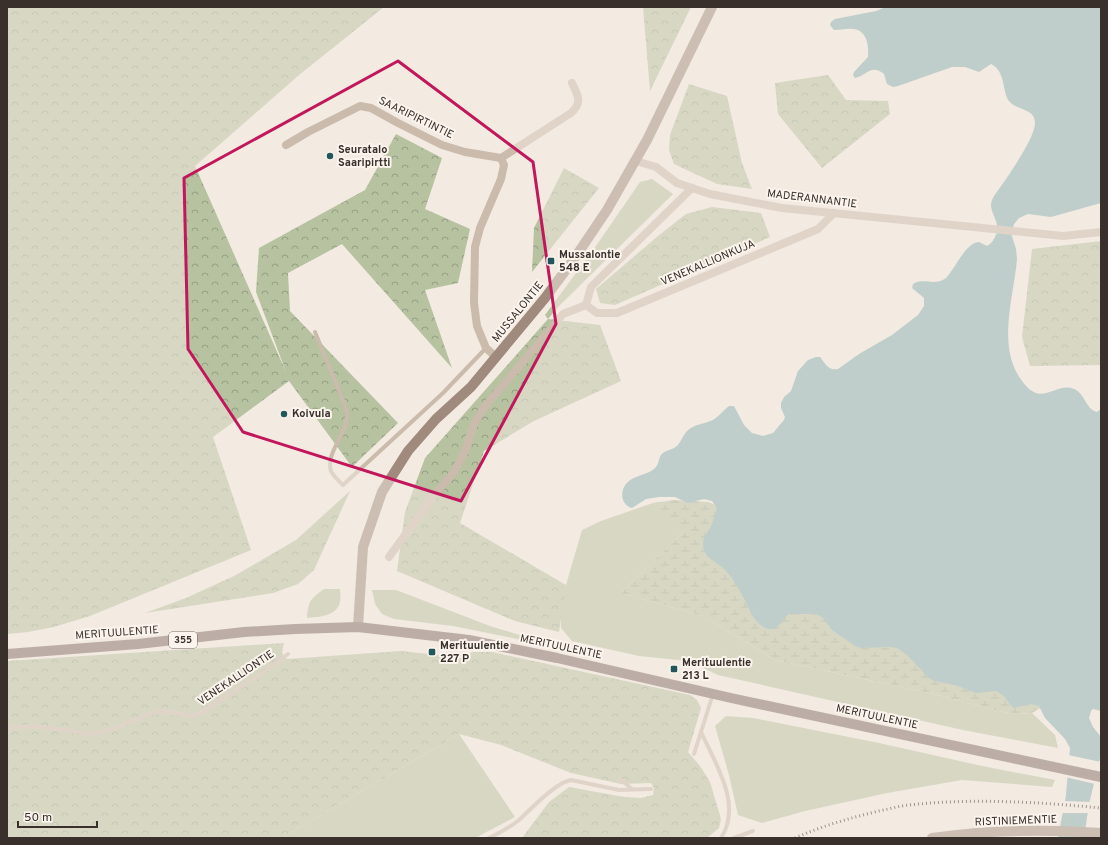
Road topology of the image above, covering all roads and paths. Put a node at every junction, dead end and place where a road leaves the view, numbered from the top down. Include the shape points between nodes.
1 (712, 7) edge
2 (572, 83) dead end
3 (286, 145) dead end
4 (501, 158) junction
5 (636, 161) junction
6 (692, 188) junction
7 (834, 213) junction
8 (1101, 232) edge
9 (586, 305) junction
10 (315, 332) dead end
11 (486, 348) junction
12 (496, 357) junction
13 (389, 557) dead end
14 (358, 627) junction
15 (7, 654) edge
16 (288, 654) dead end
17 (713, 694) junction
18 (7, 728) edge
19 (701, 732) junction
20 (694, 754) dead end
21 (1101, 777) edge
22 (620, 779) dead end
23 (651, 789) dead end
24 (632, 790) junction
25 (753, 831) dead end
26 (1099, 833) edge
27 (489, 838) edge
28 (721, 838) edge
29 (734, 838) edge
30 (932, 838) edge

1 - 5 main road, MUSSALONTIE
2 - 4 street via 579,99 577,107
3 - 4 street, SAARIPIRTINTIE via 360,106 371,108 442,145
4 - 11 street via 504,165 501,178 480,228 475,248 474,303 477,326
5 - 6 street, MADERANNANTIE via 656,167 677,183
5 - 12 main road, MUSSALONTIE via 574,259
6 - 7 street, MADERANNANTIE via 782,208
6 - 9 street via 591,287
7 - 8 street, MADERANNANTIE via 1063,236
7 - 9 street, VENEKALLIONKUJA via 818,229 617,314 597,312
9 - 13 street via 563,314 483,409 474,424 466,451 454,472
10 - 11 lane via 347,414 345,427 333,452 330,466 343,485 444,393
11 - 12 street
12 - 14 main road, MUSSALONTIE via 471,387 436,419 408,451 382,492 363,547
14 - 15 main road, MERITUULENTIE / 355 via 244,632 138,644
14 - 17 main road, MERITUULENTIE / 355 via 470,640
16 - 18 lane, VENEKALLIONTIE via 258,676 192,716 164,711 92,734 34,726
17 - 19 lane
17 - 21 main road, MERITUULENTIE / 355
19 - 20 lane
19 - 28 lane via 723,780 729,801 729,819
22 - 24 lane
23 - 24 lane
24 - 27 lane via 566,781 507,829
25 - 29 lane
26 - 30 main road, RISTINIEMENTIE via 995,832

